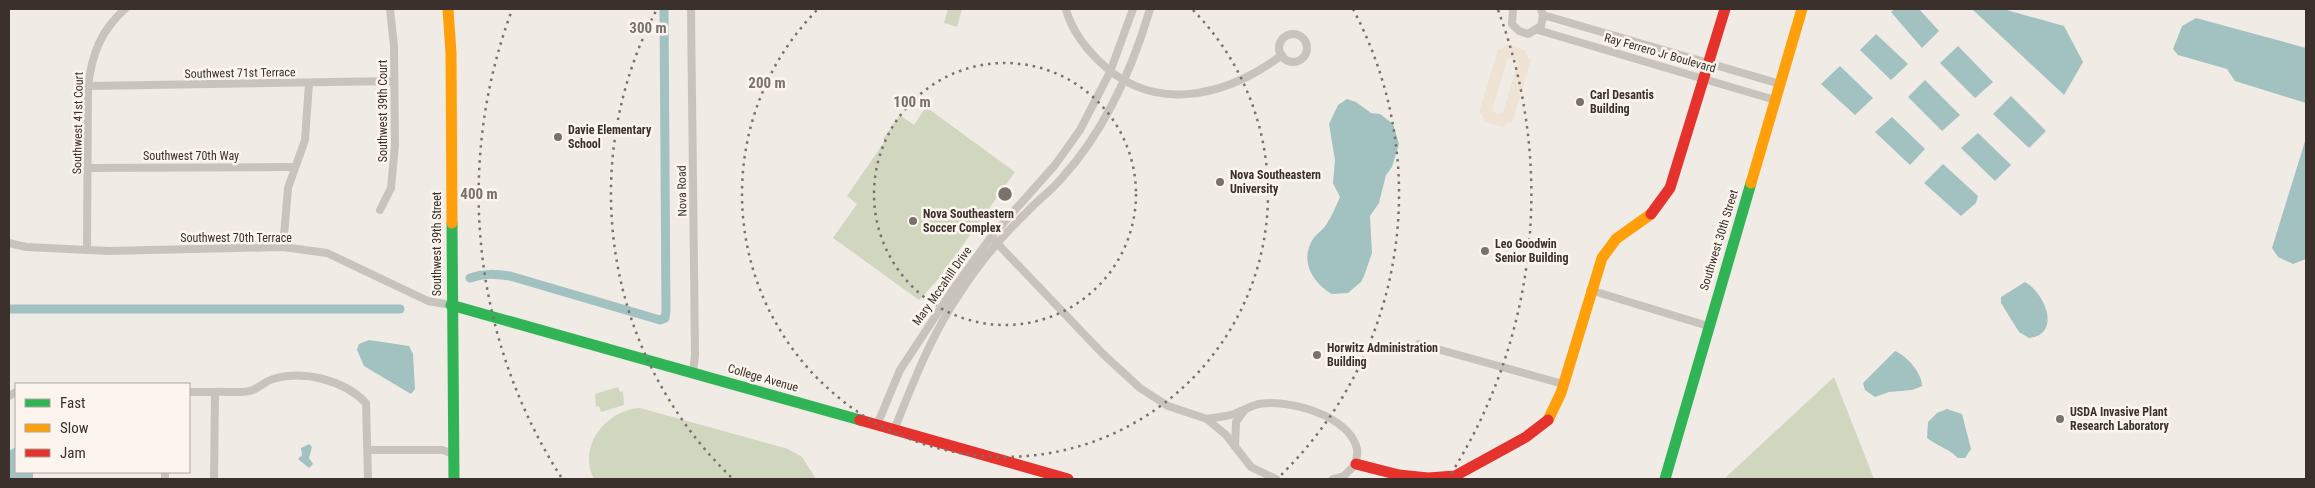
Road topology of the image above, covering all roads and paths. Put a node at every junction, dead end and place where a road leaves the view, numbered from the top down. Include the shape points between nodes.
1 (125, 9) edge
2 (390, 9) edge
3 (448, 9) edge
4 (691, 9) edge
5 (1066, 9) edge
6 (1133, 9) edge
7 (1150, 9) edge
8 (1513, 9) edge
9 (1725, 9) edge
10 (1802, 9) edge
11 (1542, 12) edge
12 (1538, 30) junction
13 (1282, 55) dead end
14 (1708, 63) junction
15 (1110, 72) junction
16 (1704, 78) junction
17 (1124, 80) junction
18 (393, 81) junction
19 (309, 83) junction
20 (1780, 84) junction
21 (88, 86) junction
22 (1775, 100) junction
23 (294, 167) junction
24 (88, 168) junction
25 (380, 210) dead end
26 (994, 240) junction
27 (9, 243) edge
28 (283, 247) junction
29 (88, 249) junction
30 (1590, 290) junction
31 (451, 305) junction
32 (1708, 326) junction
33 (1419, 344) dead end
34 (912, 351) junction
35 (923, 358) junction
36 (693, 372) junction
37 (1563, 384) junction
38 (190, 392) edge
39 (214, 392) junction
40 (1244, 411) junction
41 (1207, 419) junction
42 (877, 424) junction
43 (894, 430) junction
44 (1235, 448) junction
45 (369, 450) junction
46 (454, 454) junction
47 (1356, 464) junction
48 (214, 479) edge
49 (368, 479) edge
50 (454, 479) edge
51 (1068, 479) edge
52 (1273, 479) edge
53 (1333, 479) edge
54 (1665, 479) edge

1 - 21 street, Southwest 41st Court via 100,37 91,61
2 - 18 street, Southwest 39th Court
3 - 31 street, Southwest 39th Street via 451,53
4 - 36 street, Nova Road
5 - 15 street via 1080,39
6 - 15 street, Mary Mccahill Drive
7 - 17 street, Mary Mccahill Drive
8 - 12 street, Ray Ferrero Jr Boulevard via 1511,19 1515,28 1528,34
9 - 14 street
10 - 20 street, Southwest 30th Street
11 - 12 street
11 - 14 street, Ray Ferrero Jr Boulevard
12 - 16 street, Ray Ferrero Jr Boulevard
13 - 17 street via 1236,83 1195,94 1164,94
14 - 16 street
14 - 20 street, Ray Ferrero Jr Boulevard
15 - 17 street
15 - 26 street, Mary Mccahill Drive via 1084,122 1055,165
16 - 22 street, Ray Ferrero Jr Boulevard
16 - 30 street via 1667,194 1655,212 1626,231 1608,248
17 - 26 street, Mary Mccahill Drive via 1104,119 1074,164
18 - 19 street, Southwest 71st Terrace
18 - 25 street, Southwest 39th Court via 394,168 391,188
19 - 21 street, Southwest 71st Terrace
19 - 23 street via 305,140
20 - 22 street, Southwest 30th Street
21 - 24 street, Southwest 41st Court
22 - 32 street, Southwest 30th Street
23 - 24 street, Southwest 70th Way
23 - 28 street via 288,188
24 - 29 street, Southwest 41st Court
26 - 34 street, Mary Mccahill Drive via 959,280
26 - 35 street, Mary Mccahill Drive via 959,293
26 - 41 street via 1140,388 1168,406
27 - 29 street, Southwest 70th Terrace via 26,247
28 - 29 street, Southwest 70th Terrace
28 - 31 street, Southwest 70th Terrace via 327,253 428,301
30 - 32 street
30 - 37 street
31 - 36 street, College Avenue
31 - 46 street, Southwest 39th Street
32 - 54 street, Southwest 30th Street
33 - 37 street
34 - 35 street
34 - 42 street, Mary Mccahill Drive via 900,370
35 - 43 street, Mary Mccahill Drive
36 - 42 street, College Avenue
37 - 47 street via 1550,418 1526,437 1456,476 1399,475
38 - 39 street
39 - 45 street via 252,390 273,379 296,376 324,379 355,391 366,403
39 - 48 street
40 - 41 street
40 - 44 street via 1234,429
40 - 47 street via 1258,404 1280,404 1330,417 1350,434 1357,449
41 - 44 street via 1226,435
42 - 43 street, College Avenue
43 - 51 street, College Avenue
44 - 52 street via 1251,467
45 - 46 street via 442,450
45 - 49 street
46 - 50 street, Southwest 39th Street
47 - 53 street via 1344,476

